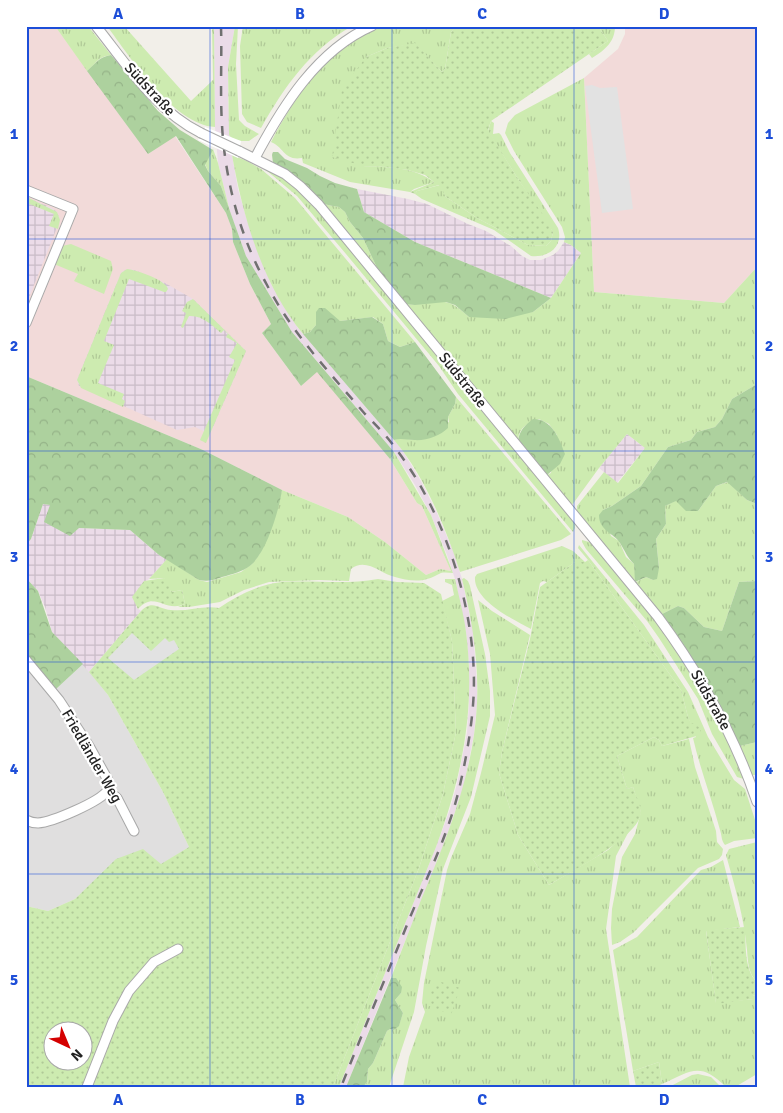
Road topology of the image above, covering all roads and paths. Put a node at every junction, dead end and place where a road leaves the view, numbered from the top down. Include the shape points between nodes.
1 (96, 26) edge
2 (372, 26) edge
3 (255, 158) junction
4 (26, 190) edge
5 (26, 323) edge
6 (27, 661) edge
7 (108, 790) junction
8 (757, 802) edge
9 (26, 820) edge
10 (134, 831) dead end
11 (178, 949) dead end
12 (87, 1087) edge

1 - 3 street, Südstraße, bridge via 163,106 184,124
2 - 3 street via 346,40 320,62 293,94
3 - 8 street, Südstraße via 285,174 319,206 658,617 714,702
4 - 5 street via 73,210
6 - 7 street, Friedländer Weg via 89,746 109,782
7 - 9 street via 102,797 62,816 36,823
7 - 10 street, Friedländer Weg via 117,798
11 - 12 street via 154,962 129,991 113,1021

